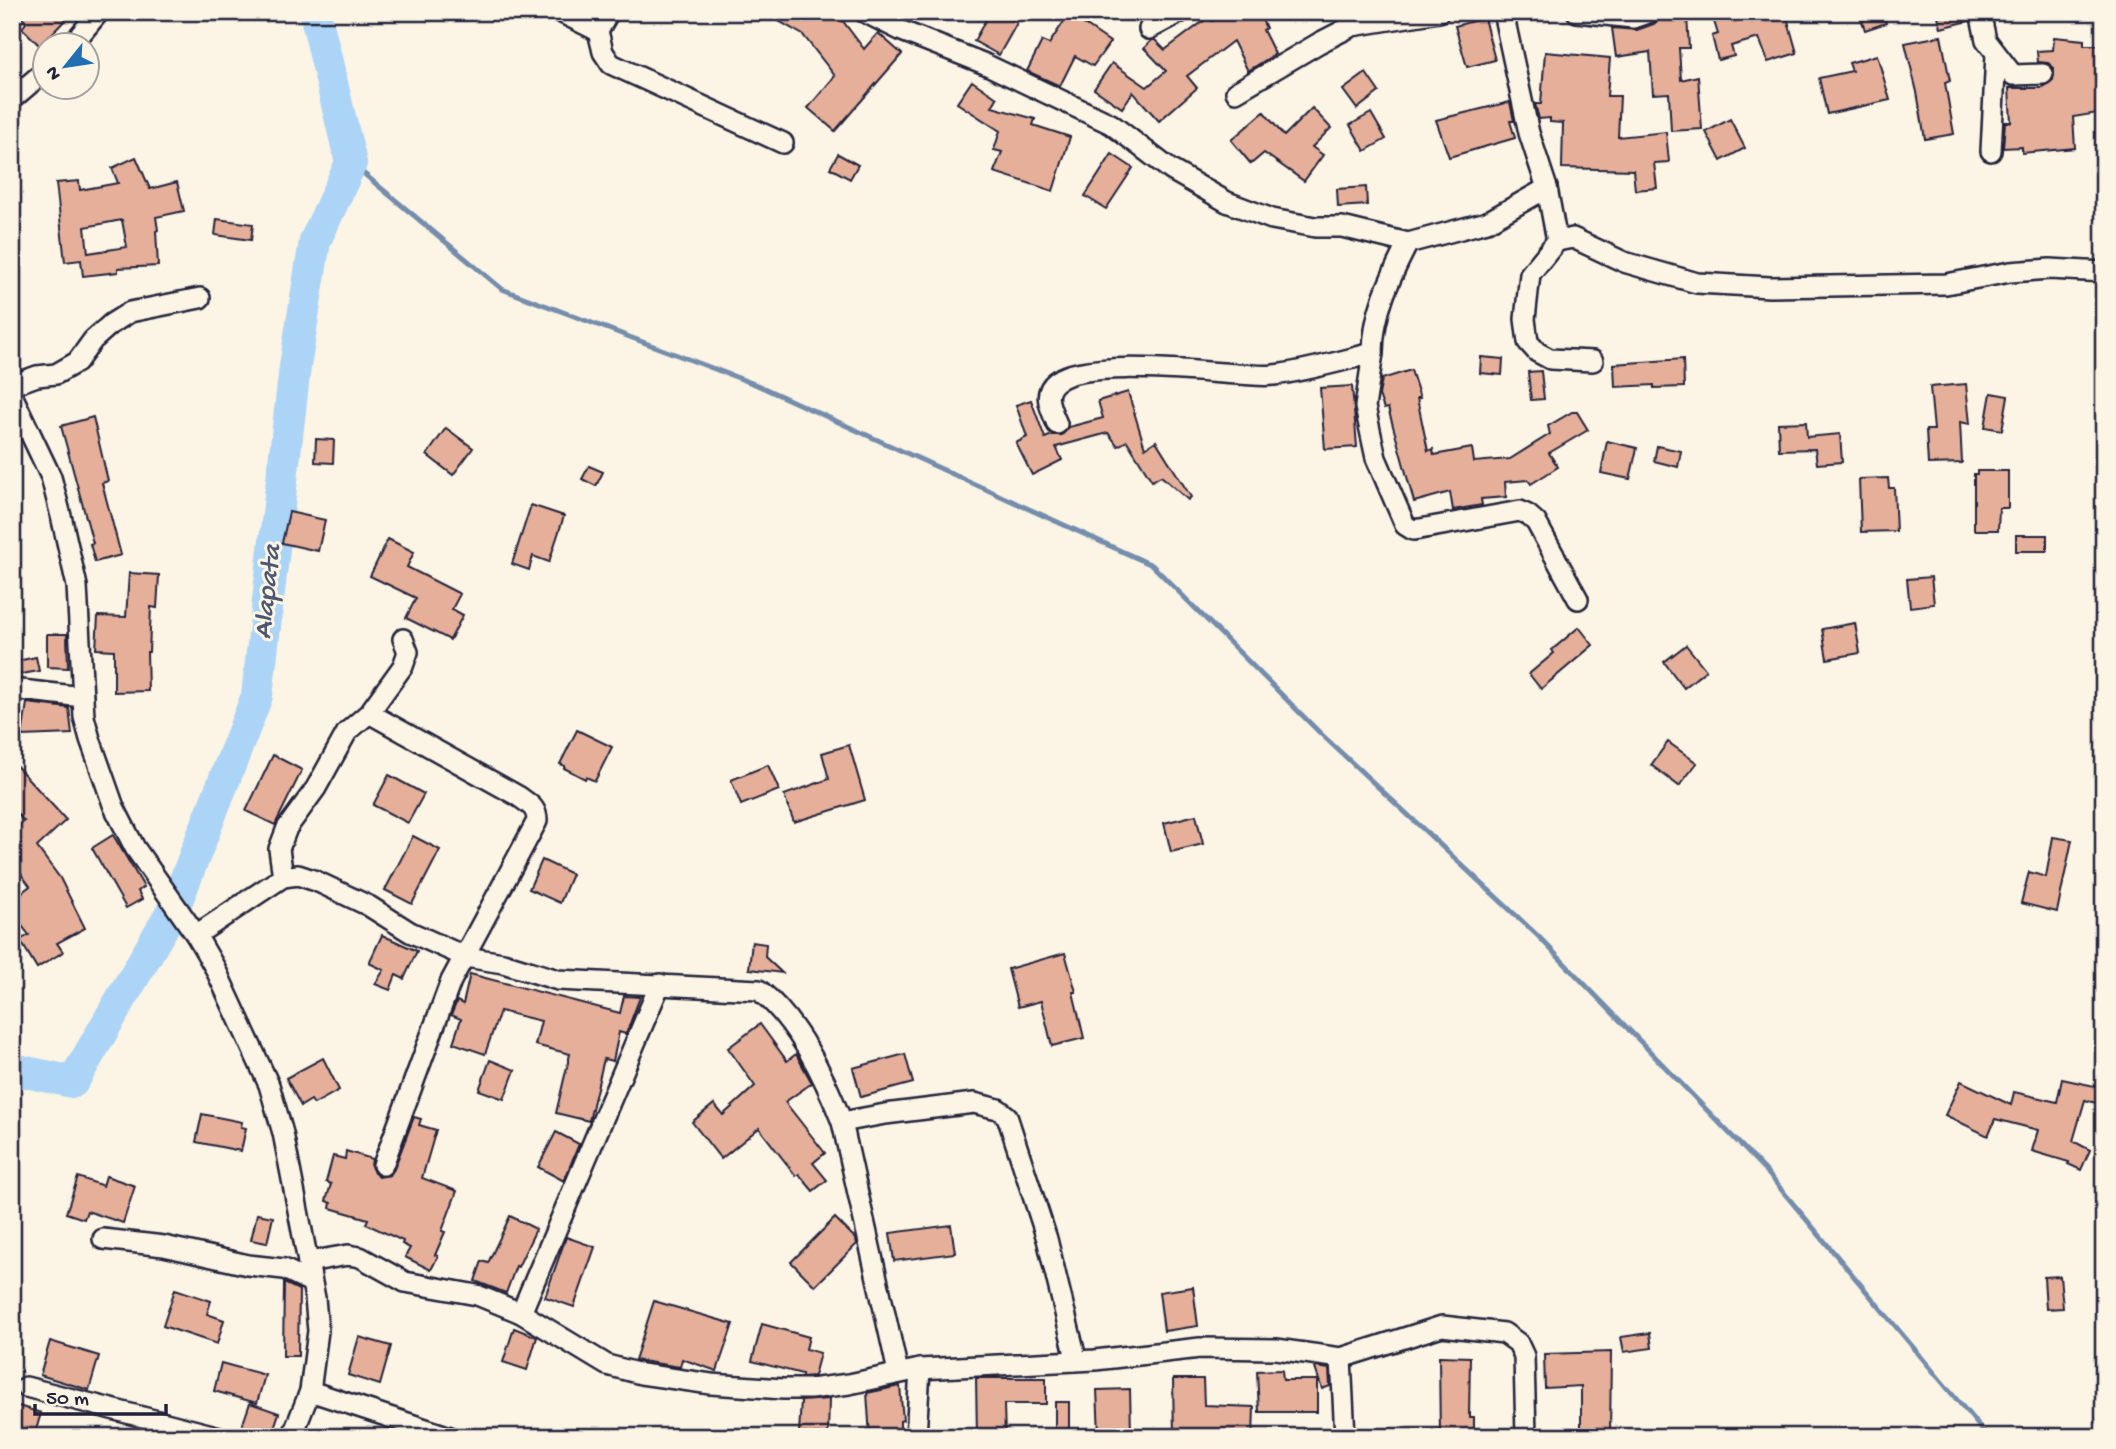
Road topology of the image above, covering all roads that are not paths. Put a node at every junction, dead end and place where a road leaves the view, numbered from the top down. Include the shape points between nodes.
1 (99, 12) edge
2 (560, 12) edge
3 (609, 12) edge
4 (864, 12) edge
5 (1181, 12) edge
6 (1439, 12) edge
7 (1503, 12) edge
8 (1577, 12) edge
9 (1650, 12) edge
10 (1980, 12) edge
11 (1149, 29) dead end
12 (598, 30) junction
13 (83, 32) edge
14 (1996, 54) junction
15 (2043, 74) dead end
16 (32, 82) edge
17 (1236, 92) dead end
18 (12, 99) edge
19 (783, 143) dead end
20 (1991, 151) dead end
21 (1547, 188) junction
22 (1557, 241) junction
23 (1408, 243) junction
24 (2104, 272) edge
25 (200, 298) dead end
26 (1373, 353) junction
27 (1593, 361) dead end
28 (12, 385) edge
29 (12, 395) edge
30 (1057, 424) dead end
31 (1578, 599) dead end
32 (403, 639) dead end
33 (12, 689) edge
34 (83, 697) junction
35 (369, 713) junction
36 (283, 877) junction
37 (196, 935) junction
38 (466, 957) junction
39 (660, 984) junction
40 (842, 1122) junction
41 (383, 1164) dead end
42 (103, 1239) dead end
43 (310, 1272) junction
44 (520, 1313) junction
45 (1341, 1358) junction
46 (1074, 1361) junction
47 (920, 1368) junction
48 (898, 1372) junction
49 (26, 1387) dead end
50 (310, 1391) junction
51 (220, 1437) edge
52 (292, 1437) edge
53 (450, 1437) edge
54 (916, 1437) edge
55 (1345, 1437) edge
56 (1525, 1437) edge

1 - 13 street
2 - 12 street
3 - 12 street
4 - 23 street via 1111,124 1171,170 1227,202 1272,219
5 - 11 street
6 - 17 street via 1352,26
7 - 21 street via 1529,133
8 - 9 street via 1633,18
10 - 14 street via 1986,40
12 - 19 street via 611,64
14 - 15 street via 2013,75
14 - 20 street
16 - 18 street
21 - 22 street
21 - 23 street via 1487,222
22 - 24 street via 1573,238 1624,262 1697,283 1770,287 1946,284 2010,272
22 - 27 street via 1530,274 1525,320 1528,342 1550,359
23 - 26 street via 1387,283 1373,334
25 - 28 street via 130,312 93,340 77,362 57,374
26 - 30 street via 1272,376 1151,369 1069,375 1048,391
26 - 31 street via 1364,407 1376,458 1405,525 1420,530 1520,511 1528,514
29 - 34 street via 51,477 62,520 77,586
32 - 35 street via 408,652 403,666
33 - 34 street
34 - 37 street via 89,739 114,807 135,848
35 - 36 street via 347,732 287,828 279,849
35 - 38 street via 518,796 537,814
36 - 37 street
36 - 38 street via 299,875 316,881
37 - 43 street via 269,1085
38 - 39 street via 558,980
38 - 41 street via 447,992
39 - 40 street via 759,990 775,1003 814,1060
39 - 44 street
40 - 46 street via 974,1103 999,1109 1007,1116 1047,1239
40 - 48 street
42 - 43 street
43 - 44 street via 348,1255 360,1257 405,1282 477,1295
43 - 50 street via 318,1331
44 - 48 street via 607,1365 641,1374 711,1384 810,1389
45 - 46 street via 1276,1349 1200,1348
45 - 55 street
45 - 56 street via 1442,1326 1504,1334 1518,1343 1524,1356
46 - 47 street
47 - 48 street
47 - 54 street
49 - 51 street
50 - 52 street
50 - 53 street

